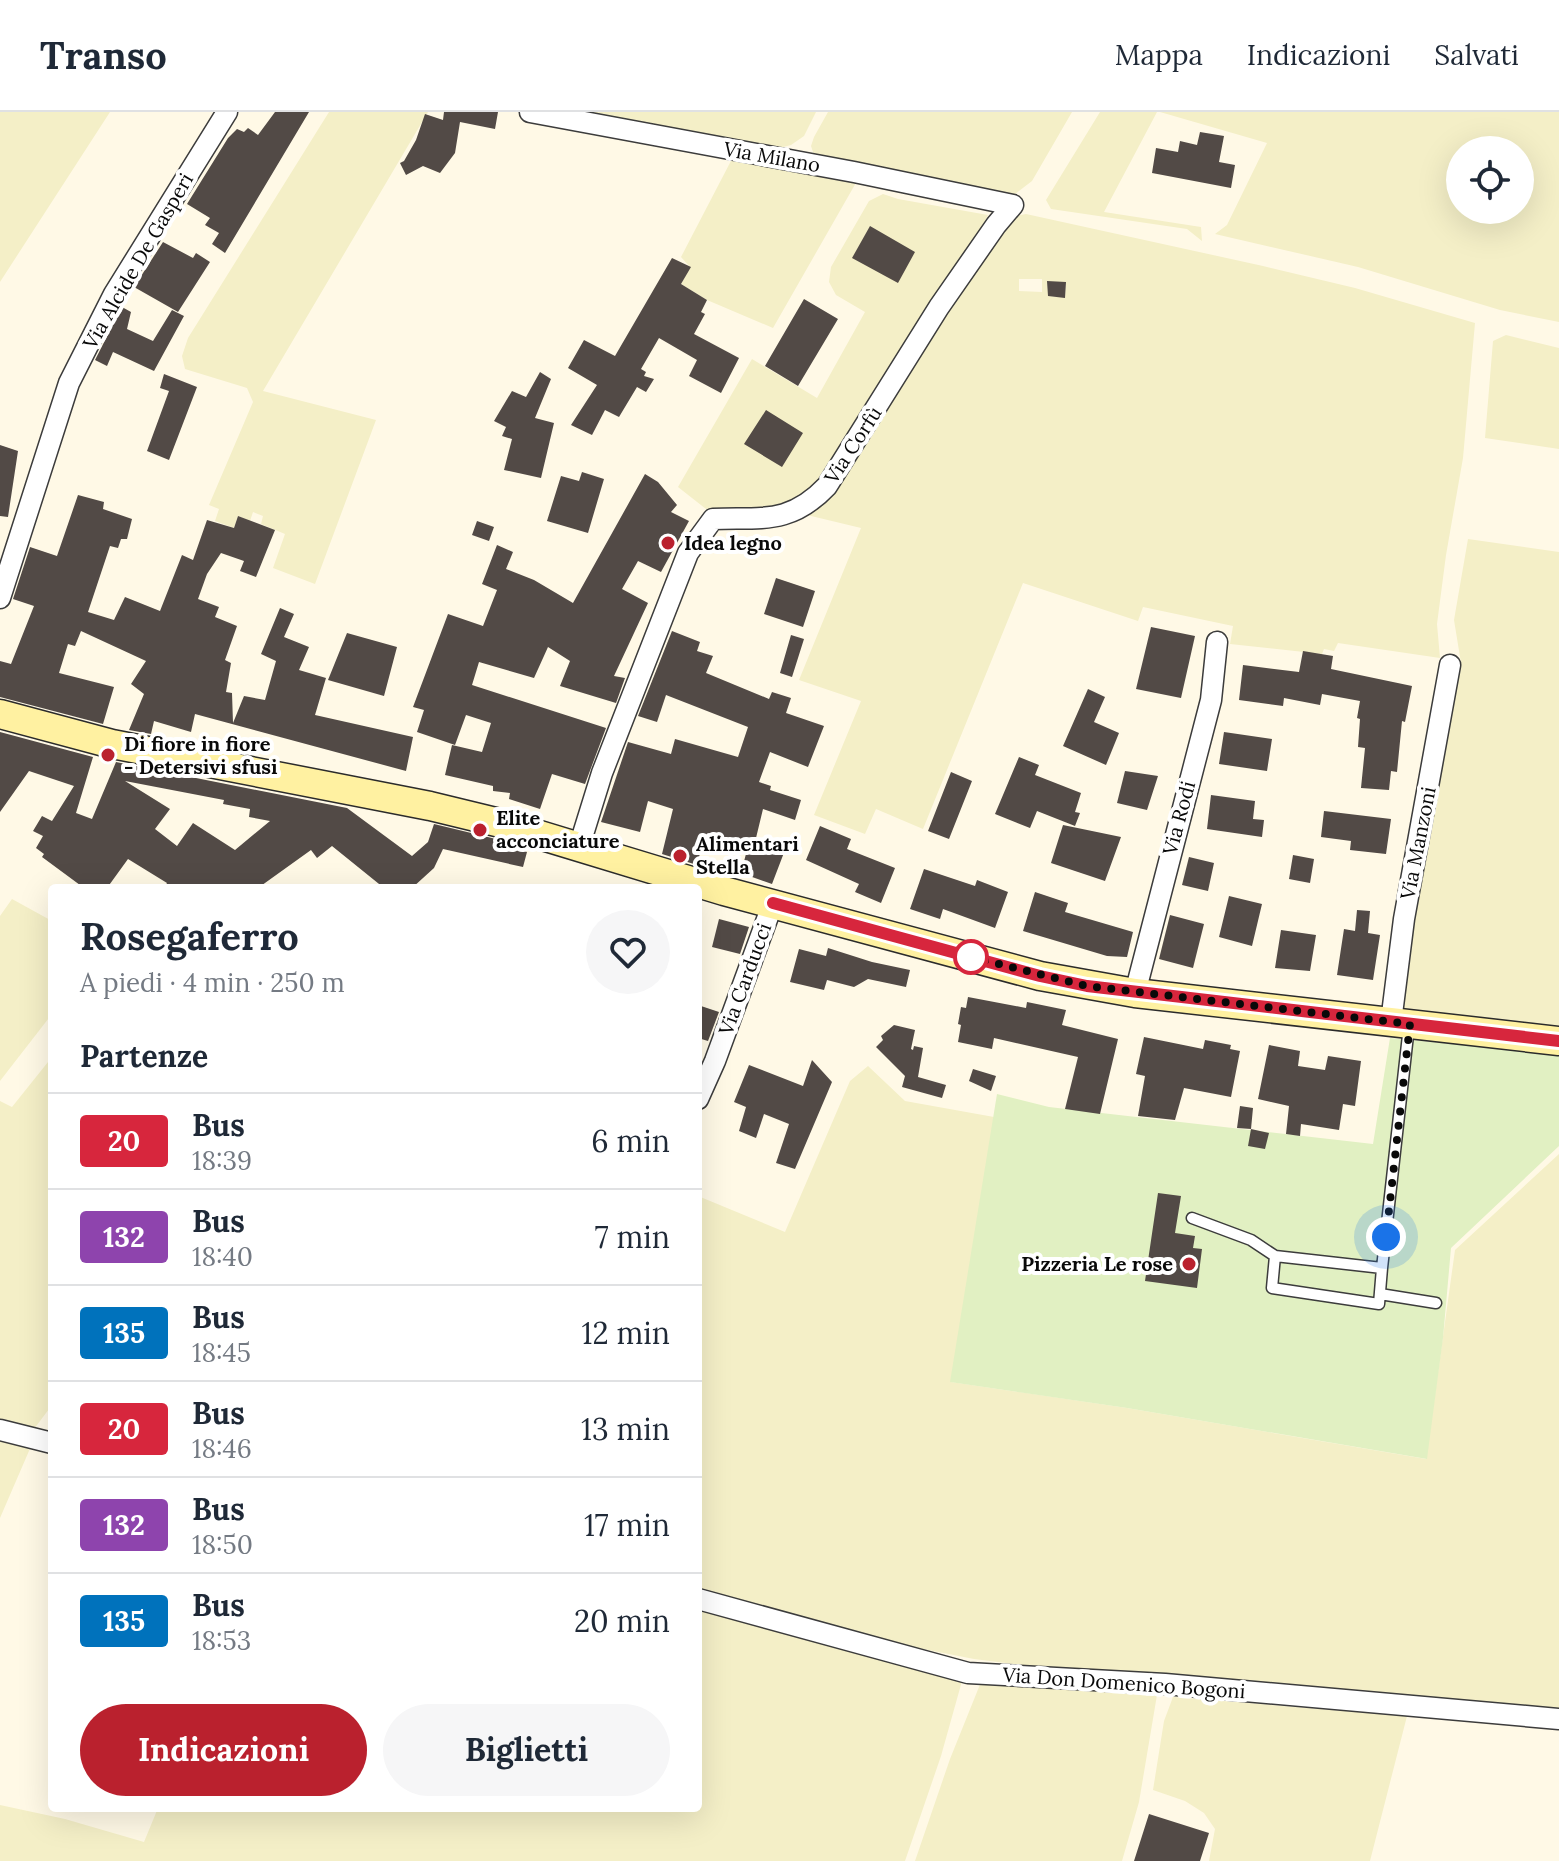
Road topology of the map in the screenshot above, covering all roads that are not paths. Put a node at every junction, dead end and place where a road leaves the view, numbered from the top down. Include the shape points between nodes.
1 (227, 112) edge
2 (530, 112) edge
3 (1013, 205) joint
4 (0, 598) edge
5 (1217, 642) dead end
6 (1450, 665) dead end
7 (0, 714) edge
8 (579, 847) junction
9 (773, 903) junction
10 (1135, 993) junction
11 (1400, 1023) junction
12 (1559, 1041) edge
13 (702, 1090) edge
14 (1192, 1218) dead end
15 (1275, 1256) junction
16 (1382, 1268) junction
17 (1380, 1294) junction
18 (1436, 1303) dead end
19 (0, 1430) edge
20 (48, 1442) edge
21 (702, 1600) edge
22 (1559, 1719) edge

1 - 4 street, Via Alcide De Gasperi via 114,294 69,383
2 - 3 street, Via Milano
3 - 8 street, Via Corfù via 939,307 813,501 786,516 713,519 688,553 602,773
5 - 10 street, Via Rodi via 1211,700
6 - 11 street, Via Manzoni via 1404,919
7 - 8 street via 112,744 430,806
8 - 9 street
9 - 10 street via 1040,976
9 - 13 street, Via Carducci
10 - 11 street
11 - 12 street
11 - 16 lane
14 - 15 lane via 1251,1240
15 - 16 lane
15 - 17 lane via 1272,1288 1379,1304
16 - 17 lane
17 - 18 lane
19 - 20 street
21 - 22 street, Via Don Domenico Bogoni via 968,1673 1165,1684

